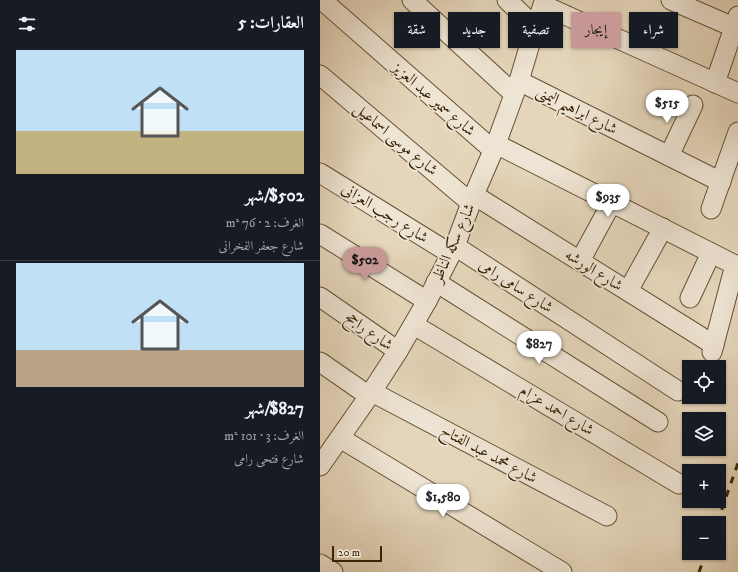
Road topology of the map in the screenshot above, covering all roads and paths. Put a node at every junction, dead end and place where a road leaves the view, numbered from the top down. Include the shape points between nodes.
1 (322, 0) edge
2 (412, 0) edge
3 (507, 0) edge
4 (671, 0) edge
5 (544, 2) edge
6 (519, 12) edge
7 (540, 12) edge
8 (737, 24) edge
9 (528, 48) edge
10 (320, 74) edge
11 (715, 83) junction
12 (516, 87) junction
13 (738, 93) edge
14 (693, 105) dead end
15 (738, 132) edge
16 (494, 147) junction
17 (669, 156) junction
18 (320, 173) edge
19 (721, 182) junction
20 (473, 199) junction
21 (612, 202) junction
22 (711, 209) dead end
23 (663, 228) junction
24 (320, 234) edge
25 (453, 250) junction
26 (711, 253) junction
27 (580, 261) junction
28 (737, 265) edge
29 (436, 282) junction
30 (628, 292) junction
31 (320, 297) edge
32 (690, 298) dead end
33 (427, 301) junction
34 (414, 325) junction
35 (398, 351) junction
36 (320, 362) edge
37 (678, 392) dead end
38 (370, 394) junction
39 (658, 422) dead end
40 (340, 438) junction
41 (320, 466) edge
42 (679, 484) dead end
43 (607, 516) dead end
44 (320, 564) edge
45 (333, 572) edge
46 (562, 572) edge

1 - 16 street, شارع سمير عبد العزيز
2 - 12 street, شارع ابراهيم اليمنى
3 - 6 street
4 - 8 street
5 - 7 street, شارع سكه الناظر
5 - 11 street
8 - 11 street
9 - 12 street, شارع سكه الناظر
10 - 20 street, شارع موسى اسماعيل
11 - 13 street
12 - 16 street, شارع سكه الناظر
12 - 17 street, شارع ابراهيم اليمنى
14 - 17 street
15 - 19 street
16 - 20 street, شارع سكه الناظر
16 - 21 street, شارع سمير عبد العزيز
17 - 19 street, شارع ابراهيم اليمنى
18 - 25 street, شارع رجب العزانى
19 - 22 street
20 - 25 street, شارع سكه الناظر
20 - 27 street, شارع الورشه
21 - 23 street, شارع سمير عبد العزيز
21 - 27 street
23 - 26 street, شارع سمير عبد العزيز
23 - 30 street
24 - 33 street
25 - 29 street, شارع سكه الناظر
25 - 37 street, شارع سامى رامى
26 - 28 street, شارع سمير عبد العزيز
26 - 32 street
27 - 30 street, شارع الورشه
28 - 30 street, شارع الورشه via 713,349
29 - 33 street, شارع سكه الناظر
29 - 39 street
31 - 35 street, شارع راجح
33 - 34 street, شارع سكه الناظر
34 - 35 street, شارع سكه الناظر
34 - 42 street, شارع احمد عزام
35 - 38 street, شارع سكه الناظر
36 - 38 street, شارع محمد عبد الفتاح
38 - 40 street, شارع سكه الناظر
38 - 43 street, شارع محمد عبد الفتاح
40 - 41 street, شارع سكه الناظر
40 - 46 street
44 - 45 street

